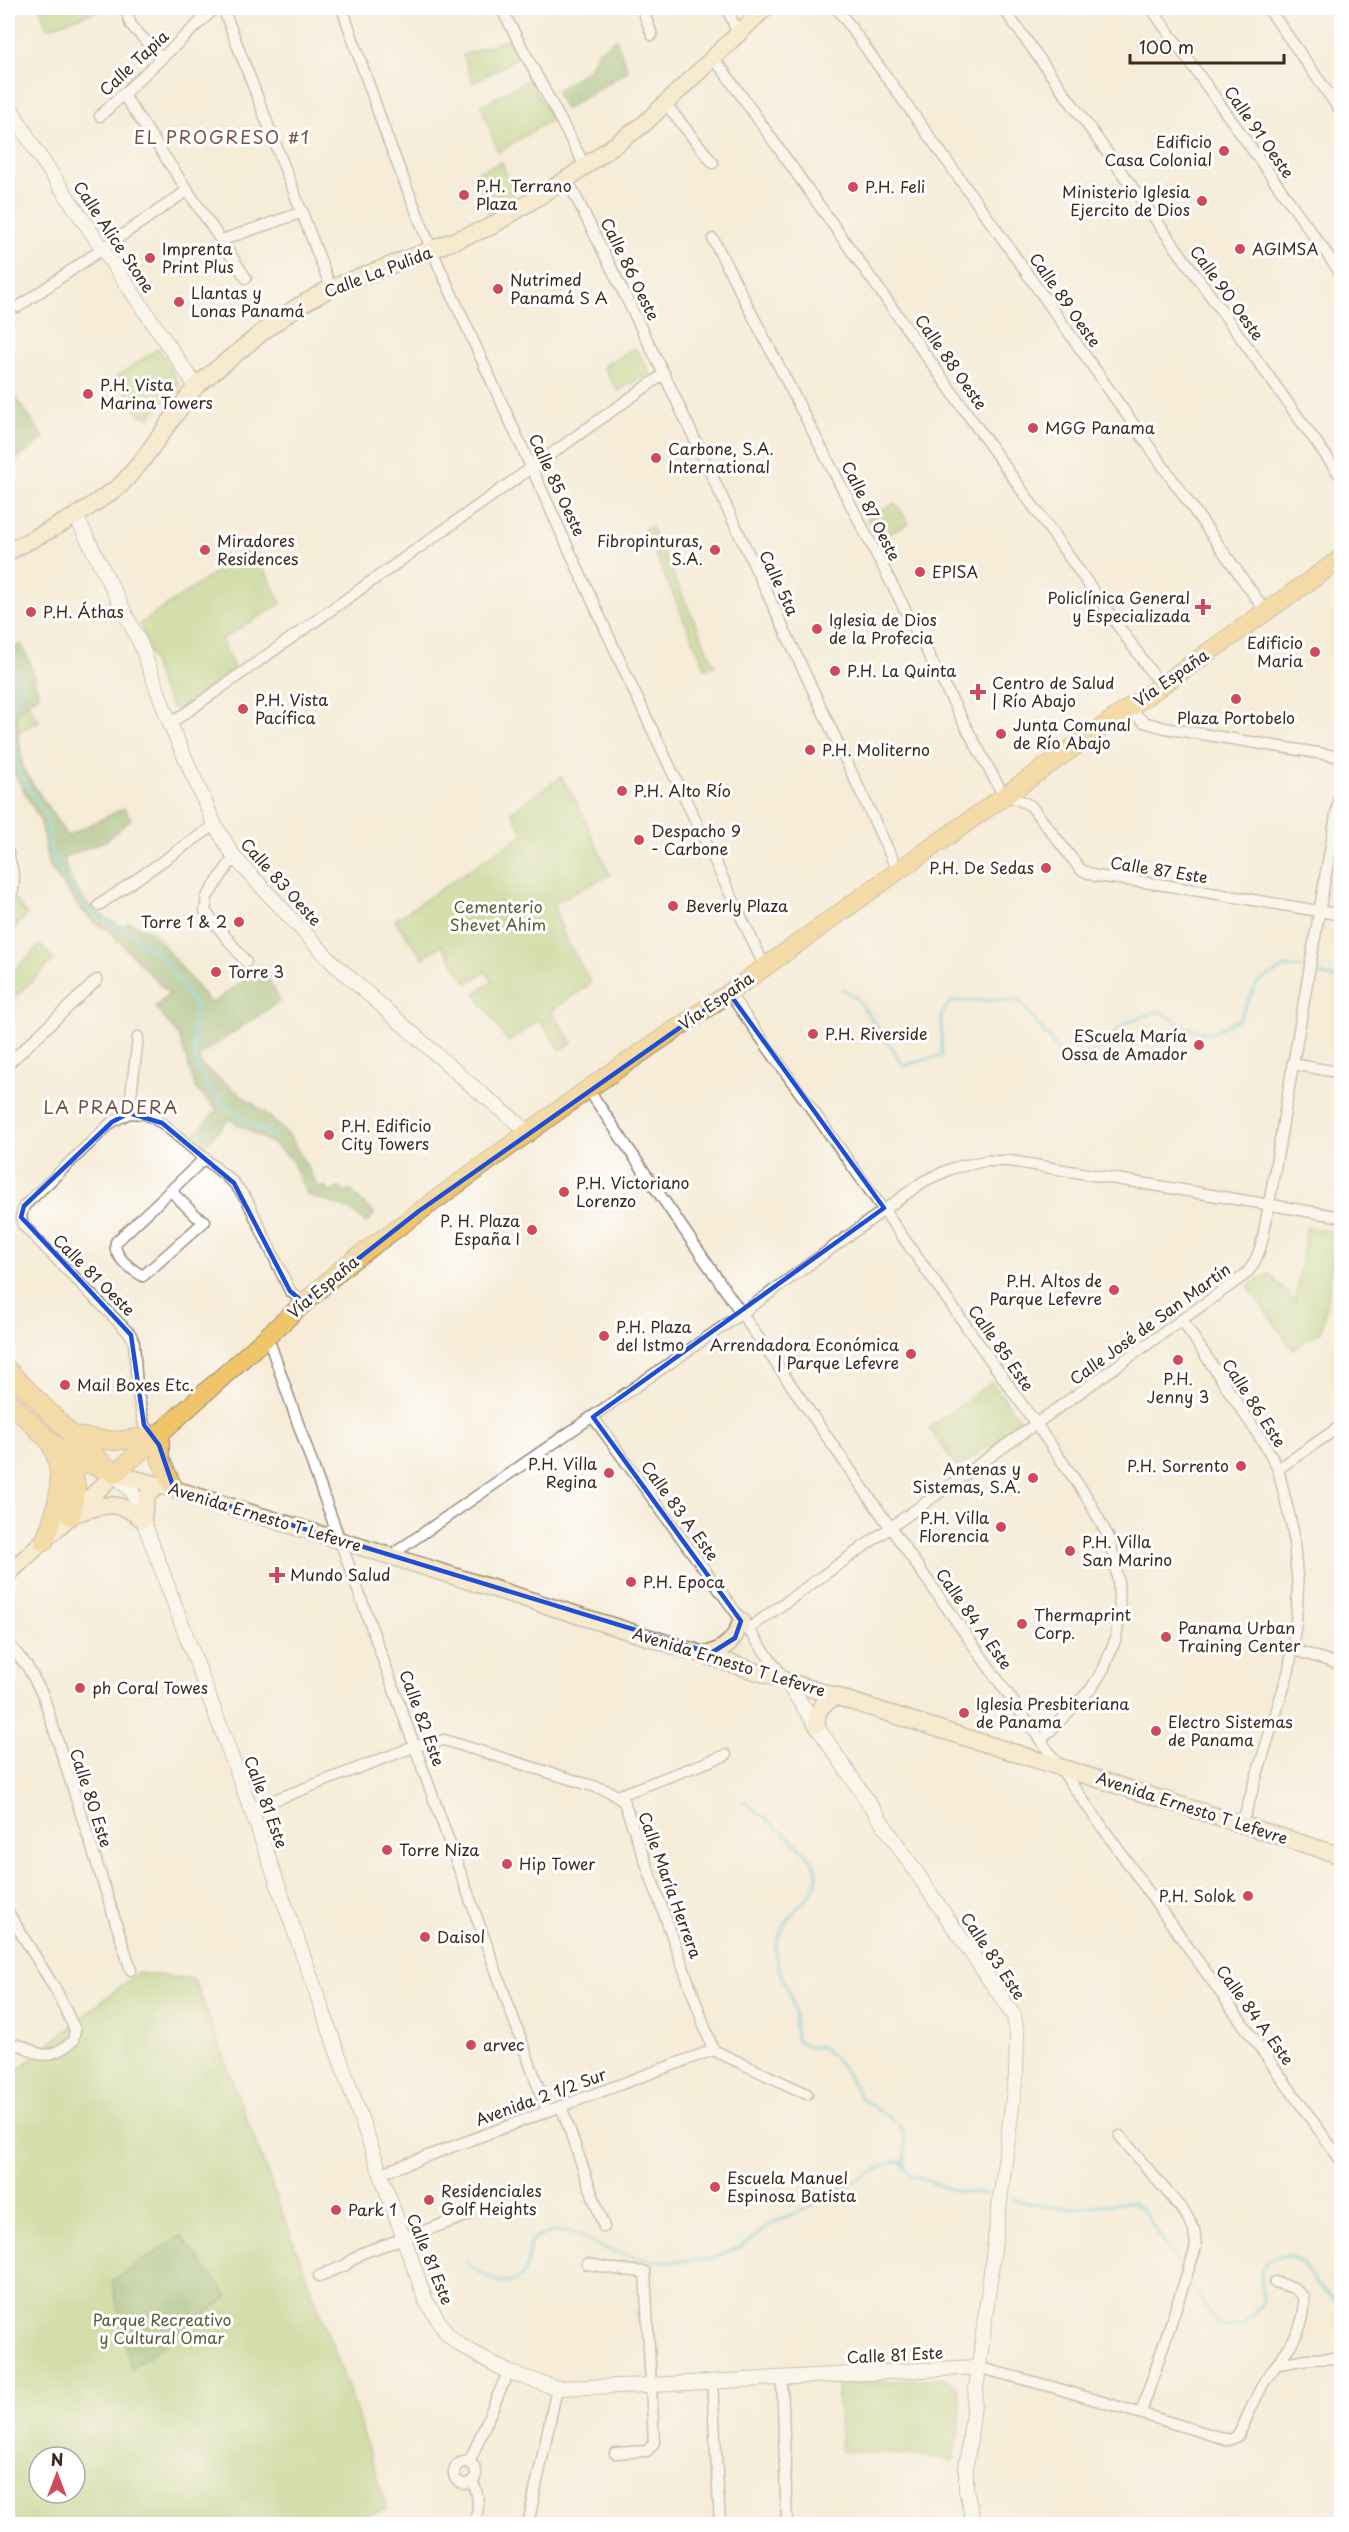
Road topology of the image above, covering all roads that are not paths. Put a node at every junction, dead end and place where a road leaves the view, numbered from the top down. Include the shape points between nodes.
1 (125, 8) edge
2 (215, 8) edge
3 (223, 8) edge
4 (342, 8) edge
5 (501, 8) edge
6 (642, 8) edge
7 (728, 8) edge
8 (765, 8) edge
9 (837, 8) edge
10 (1003, 8) edge
11 (1151, 8) edge
12 (1268, 8) edge
13 (738, 34) junction
14 (652, 35) dead end
15 (161, 58) junction
16 (713, 59) junction
17 (123, 94) junction
18 (8, 103) edge
19 (666, 104) junction
20 (1341, 113) edge
21 (100, 116) dead end
22 (713, 163) dead end
23 (585, 166) junction
24 (567, 179) junction
25 (188, 190) junction
26 (303, 213) junction
27 (713, 239) dead end
28 (222, 240) junction
29 (103, 249) junction
30 (432, 251) junction
31 (1341, 275) edge
32 (246, 278) dead end
33 (331, 288) junction
34 (18, 307) dead end
35 (664, 374) junction
36 (196, 386) junction
37 (532, 467) junction
38 (1341, 478) edge
39 (76, 516) junction
40 (8, 552) edge
41 (1341, 558) edge
42 (1266, 612) junction
43 (1161, 686) junction
44 (1128, 709) junction
45 (170, 724) junction
46 (1341, 758) edge
47 (1341, 780) edge
48 (1004, 796) junction
49 (215, 825) junction
50 (8, 853) edge
51 (234, 857) junction
52 (897, 871) junction
53 (8, 900) edge
54 (99, 905) dead end
55 (1318, 911) junction
56 (1341, 915) edge
57 (246, 962) dead end
58 (765, 967) junction
59 (97, 980) dead end
60 (729, 993) junction
61 (138, 1037) dead end
62 (8, 1064) edge
63 (1292, 1064) junction
64 (1341, 1073) edge
65 (588, 1089) junction
66 (129, 1113) junction
67 (530, 1133) junction
68 (205, 1158) junction
69 (170, 1190) junction
70 (1269, 1204) junction
71 (884, 1208) junction
72 (1341, 1217) edge
73 (303, 1302) junction
74 (741, 1314) junction
75 (1182, 1320) junction
76 (267, 1335) junction
77 (8, 1370) edge
78 (8, 1401) edge
79 (593, 1417) junction
80 (1036, 1424) junction
81 (1341, 1425) edge
82 (158, 1434) junction
83 (73, 1436) junction
84 (49, 1441) junction
85 (72, 1457) junction
86 (1278, 1469) junction
87 (115, 1474) junction
88 (168, 1487) junction
89 (71, 1516) junction
90 (143, 1520) junction
91 (892, 1529) junction
92 (44, 1542) junction
93 (341, 1542) junction
94 (390, 1556) junction
95 (8, 1574) edge
96 (745, 1625) junction
97 (8, 1643) edge
98 (1294, 1650) junction
99 (704, 1655) junction
100 (1341, 1665) edge
101 (786, 1681) junction
102 (836, 1696) junction
103 (817, 1725) junction
104 (1041, 1740) junction
105 (416, 1746) junction
106 (726, 1755) dead end
107 (1060, 1767) junction
108 (617, 1796) junction
109 (251, 1809) junction
110 (1242, 1824) junction
111 (1341, 1856) edge
112 (8, 1912) edge
113 (131, 1970) dead end
114 (8, 2045) edge
115 (713, 2050) junction
116 (807, 2094) dead end
117 (561, 2106) junction
118 (547, 2111) junction
119 (1120, 2136) dead end
120 (1341, 2162) edge
121 (379, 2174) junction
122 (469, 2215) dead end
123 (604, 2227) dead end
124 (403, 2239) junction
125 (587, 2264) dead end
126 (319, 2277) dead end
127 (1275, 2282) dead end
128 (1341, 2358) edge
129 (1279, 2364) junction
130 (977, 2367) junction
131 (508, 2372) junction
132 (782, 2378) junction
133 (712, 2382) junction
134 (652, 2385) junction
135 (557, 2388) junction
136 (1141, 2413) junction
137 (615, 2453) dead end
138 (469, 2463) junction
139 (472, 2481) junction
140 (474, 2524) edge
141 (528, 2524) edge
142 (720, 2524) edge
143 (787, 2524) edge
144 (974, 2524) edge

1 - 15 street via 132,26
2 - 15 street, Calle Tapia
3 - 26 street
4 - 30 street, Calle 85 Oeste
5 - 23 street
6 - 14 street
7 - 13 street
8 - 13 main road, Calle La Pulida
9 - 42 street, Calle 89 Oeste
10 - 38 street, Calle 90 Oeste
11 - 31 street, Calle 91 Oeste
12 - 20 street
13 - 16 main road, Calle La Pulida
15 - 17 street, Calle Tapia
16 - 19 main road, Calle La Pulida
16 - 43 street, Calle 88 Oeste
17 - 21 street, Calle Tapia
17 - 25 street
18 - 29 street, Calle Alice Stone
19 - 22 street
19 - 23 main road, Calle La Pulida
23 - 24 main road, Calle La Pulida
24 - 30 main road, Calle La Pulida via 490,227
24 - 35 street, Calle 86 Oeste
25 - 28 street
25 - 29 street
26 - 28 street
26 - 33 street
27 - 48 street, Calle 87 Oeste
28 - 32 street
29 - 34 street
29 - 36 street, Calle Alice Stone
30 - 33 main road, Calle La Pulida
30 - 37 street, Calle 85 Oeste
33 - 36 main road, Calle La Pulida via 265,330
35 - 37 street
35 - 52 street, Calle 5ta
36 - 39 main road, Calle La Pulida via 120,486
37 - 45 street
37 - 58 street, Calle 85 Oeste
39 - 40 main road, Calle La Pulida
39 - 45 street, Calle 83 Oeste via 140,643
41 - 42 main road, Vía España
42 - 43 main road, Vía España
43 - 44 main road, Vía España
44 - 46 street via 1144,722 1165,728
44 - 48 main road, Vía España
45 - 49 street, Calle 83 Oeste
47 - 55 street, Calle José de San Martín
48 - 52 main road, Vía España
48 - 55 street, Calle 87 Este via 1031,806 1081,870 1096,876
49 - 51 street, Calle 83 Oeste
49 - 54 street
50 - 53 street via 15,882
51 - 57 street via 207,897 205,911
51 - 67 street, Calle 83 Oeste via 332,962
52 - 58 main road, Vía España
55 - 56 street, Calle 87 Este
55 - 63 street, Calle José de San Martín
58 - 60 main road, Vía España
59 - 62 street
60 - 65 main road, Vía España
60 - 71 street, Calle 85 Este
61 - 66 street
63 - 64 street
63 - 70 street, Calle José de San Martín
65 - 67 main road, Vía España
65 - 74 street, Calle 84 A Este
66 - 68 street via 145,1114 162,1123
66 - 82 street, Calle 81 Oeste via 112,1122 24,1206 21,1217 23,1225 131,1335 144,1425
67 - 73 main road, Vía España via 345,1266
68 - 69 street
68 - 73 street via 247,1200 290,1291
69 - 69 street via 114,1248 143,1276 205,1221
70 - 71 street via 1010,1161 985,1161 953,1168 924,1181
70 - 72 street
70 - 75 street, Calle José de San Martín via 1254,1265
71 - 74 street
71 - 80 street, Calle 85 Este
73 - 76 main road, Vía España
74 - 79 street
74 - 91 street, Calle 84 A Este
75 - 80 street, Calle José de San Martín
75 - 86 street, Calle 86 Este
76 - 82 main road, Vía España
76 - 93 street, Calle 82 Este
77 - 83 main road
78 - 84 main road
79 - 94 street
79 - 96 street, Calle 83 A Este
80 - 91 street, Calle José de San Martín
80 - 104 street, Calle 85 Este via 1110,1540 1120,1610 1116,1638 1104,1668 1077,1704
81 - 86 street
82 - 83 main road via 115,1441
82 - 87 main road, Vía España
82 - 88 main road
83 - 87 main road
84 - 85 main road
84 - 92 main road via 58,1461 59,1488
85 - 87 main road
85 - 89 main road via 76,1486
86 - 98 street, Calle 86 Este via 1296,1560
87 - 88 main road, Avenida Ernesto T Lefevre
87 - 89 main road
87 - 90 street, Calle 81 Este via 133,1493
88 - 90 main road via 147,1495
88 - 93 main road, Avenida Ernesto T Lefevre
89 - 90 main road via 107,1504 132,1510
89 - 92 main road
90 - 109 street, Calle 81 Este
91 - 96 street, Calle José de San Martín
91 - 104 street, Calle 84 A Este
92 - 95 main road
93 - 94 main road, Avenida Ernesto T Lefevre
93 - 105 street, Calle 82 Este
94 - 99 main road, Avenida Ernesto T Lefevre
96 - 99 main road via 719,1650
96 - 101 street, Calle 83 A Este
97 - 113 street, Calle 80 Este via 43,1695
98 - 100 street
98 - 110 street, Calle 86 Este
99 - 101 main road, Avenida Ernesto T Lefevre
101 - 102 main road, Avenida Ernesto T Lefevre
101 - 103 street, Calle 83 Este
102 - 103 main road via 820,1707
102 - 107 main road, Avenida Ernesto T Lefevre
103 - 130 street, Calle 83 Este via 1014,2016 1016,2075
104 - 107 street, Calle 84 A Este
105 - 108 street via 452,1742
105 - 109 street
105 - 118 street, Calle 82 Este
106 - 108 street
107 - 110 main road, Avenida Ernesto T Lefevre
107 - 120 street, Calle 84 A Este
108 - 115 street, Calle María Herrera via 624,1802
109 - 121 street, Calle 81 Este
110 - 111 main road, Avenida Ernesto T Lefevre
112 - 114 street via 57,1992 75,2030 73,2041 43,2056
115 - 116 street
115 - 117 street, Avenida 2 1/2 Sur
117 - 118 street, Avenida 2 1/2 Sur
117 - 123 street
118 - 121 street, Avenida 2 1/2 Sur
119 - 136 street via 1185,2213 1194,2229 1196,2247
121 - 124 street, Calle 81 Este
122 - 124 street
124 - 126 street via 362,2253
124 - 131 street, Calle 81 Este via 426,2301 447,2334
125 - 134 street via 645,2272
127 - 129 street via 1304,2296 1305,2308 1301,2326
128 - 129 street
129 - 136 street, Calle 81 Este via 1265,2382 1238,2436 1229,2440
130 - 132 street, Calle 81 Este
130 - 136 street, Calle 81 Este
130 - 144 street, Calle 83 Este via 966,2468 966,2490
131 - 135 street, Calle 81 Este
131 - 138 street
132 - 133 street, Calle 81 Este
132 - 143 street
133 - 134 street, Calle 81 Este
133 - 142 street
134 - 135 street, Calle 81 Este
134 - 137 street via 654,2443 647,2451
135 - 141 street
138 - 139 street via 475,2469
138 - 139 street via 457,2465 454,2477 460,2483
139 - 140 street via 479,2510

